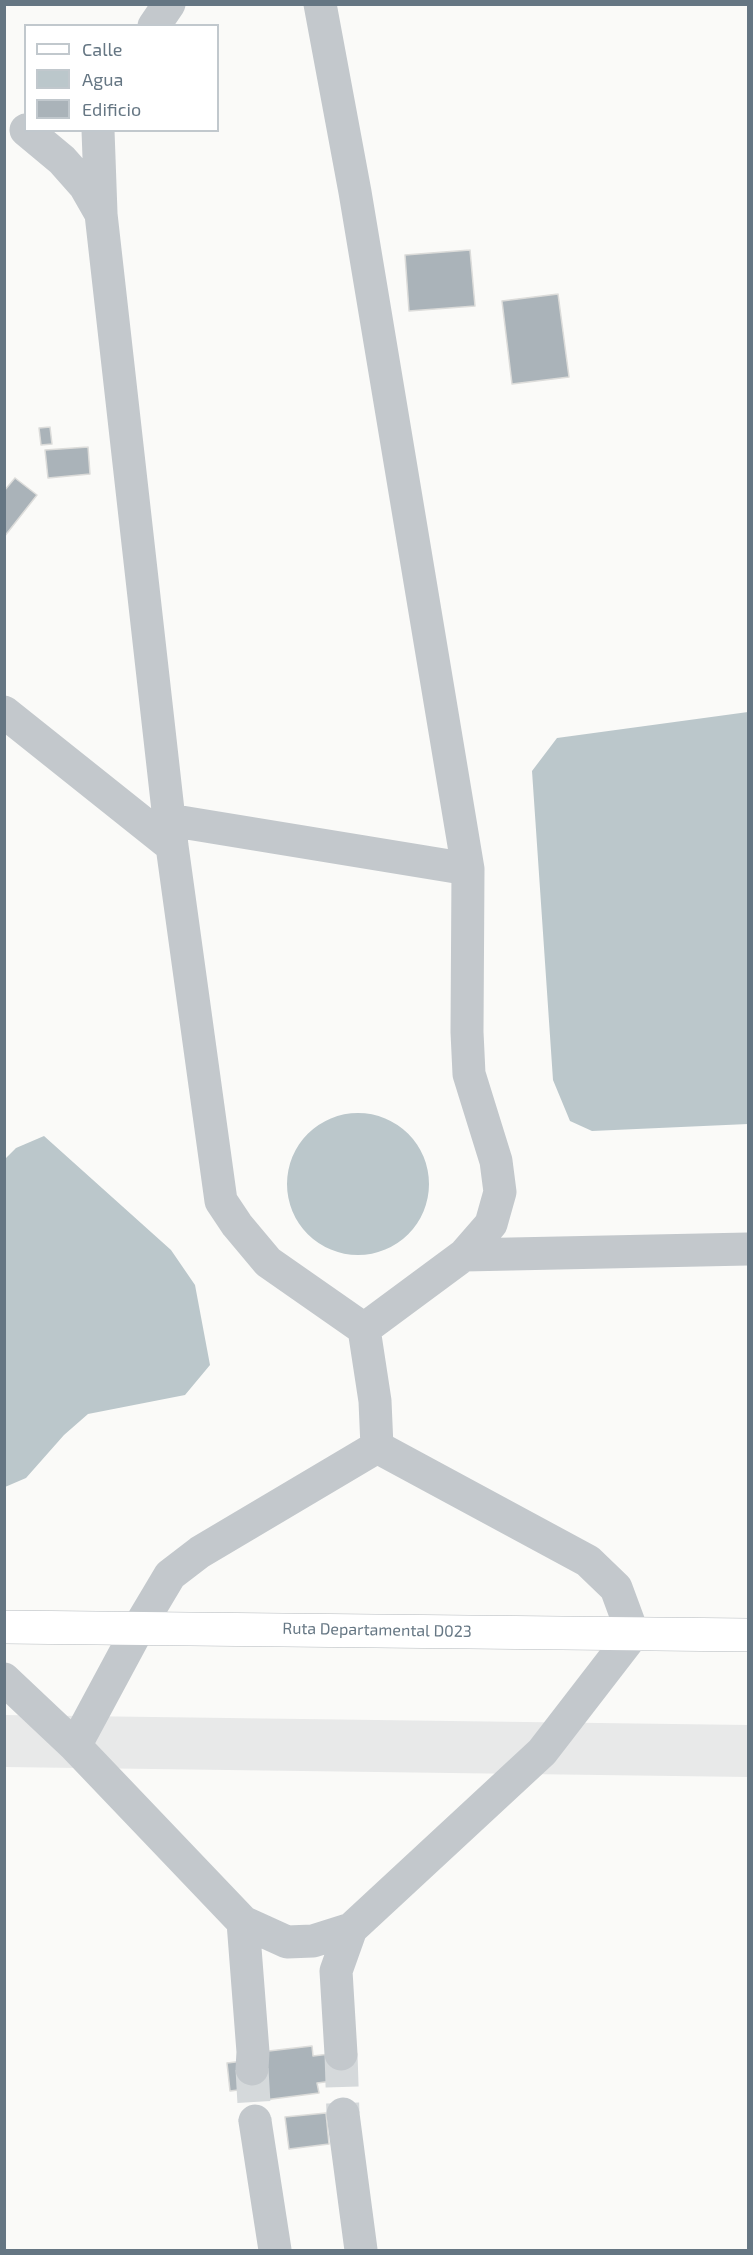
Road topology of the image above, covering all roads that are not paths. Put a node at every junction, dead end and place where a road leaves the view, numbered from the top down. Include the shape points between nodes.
1 (169, 4) edge
2 (320, 4) edge
3 (155, 24) edge
4 (4, 113) edge
5 (24, 128) edge
6 (28, 132) edge
7 (98, 132) edge
8 (101, 214) junction
9 (4, 712) edge
10 (170, 833) junction
11 (468, 869) junction
12 (748, 1249) edge
13 (464, 1255) junction
14 (364, 1329) junction
15 (377, 1447) junction
16 (4, 1627) edge
17 (139, 1627) junction
18 (633, 1634) junction
19 (748, 1635) edge
20 (4, 1679) edge
21 (75, 1746) junction
22 (243, 1922) junction
23 (351, 1929) junction
24 (341, 2054) tunnel mouth
25 (252, 2068) tunnel mouth
26 (343, 2114) tunnel mouth
27 (255, 2121) tunnel mouth
28 (275, 2250) edge
29 (361, 2250) edge

1 - 3 street
2 - 11 street
4 - 5 street
6 - 8 street via 62,160 85,186
7 - 8 street
8 - 10 street
9 - 10 street
10 - 11 street
10 - 14 street via 221,1200 268,1262
11 - 13 street via 469,1074 496,1161 500,1192 491,1224
12 - 13 street
13 - 14 street
14 - 15 street via 375,1401
15 - 17 street via 200,1552 170,1575
15 - 18 street via 588,1561 616,1588
16 - 17 main road, Ruta Departamental D023
17 - 18 main road, Ruta Departamental D023
17 - 21 street
18 - 19 main road, Ruta Departamental D023
18 - 23 street via 542,1752
20 - 21 street
21 - 22 street
22 - 23 street via 287,1942 313,1941
22 - 25 street
23 - 24 street via 336,1971
26 - 29 street
27 - 28 street

